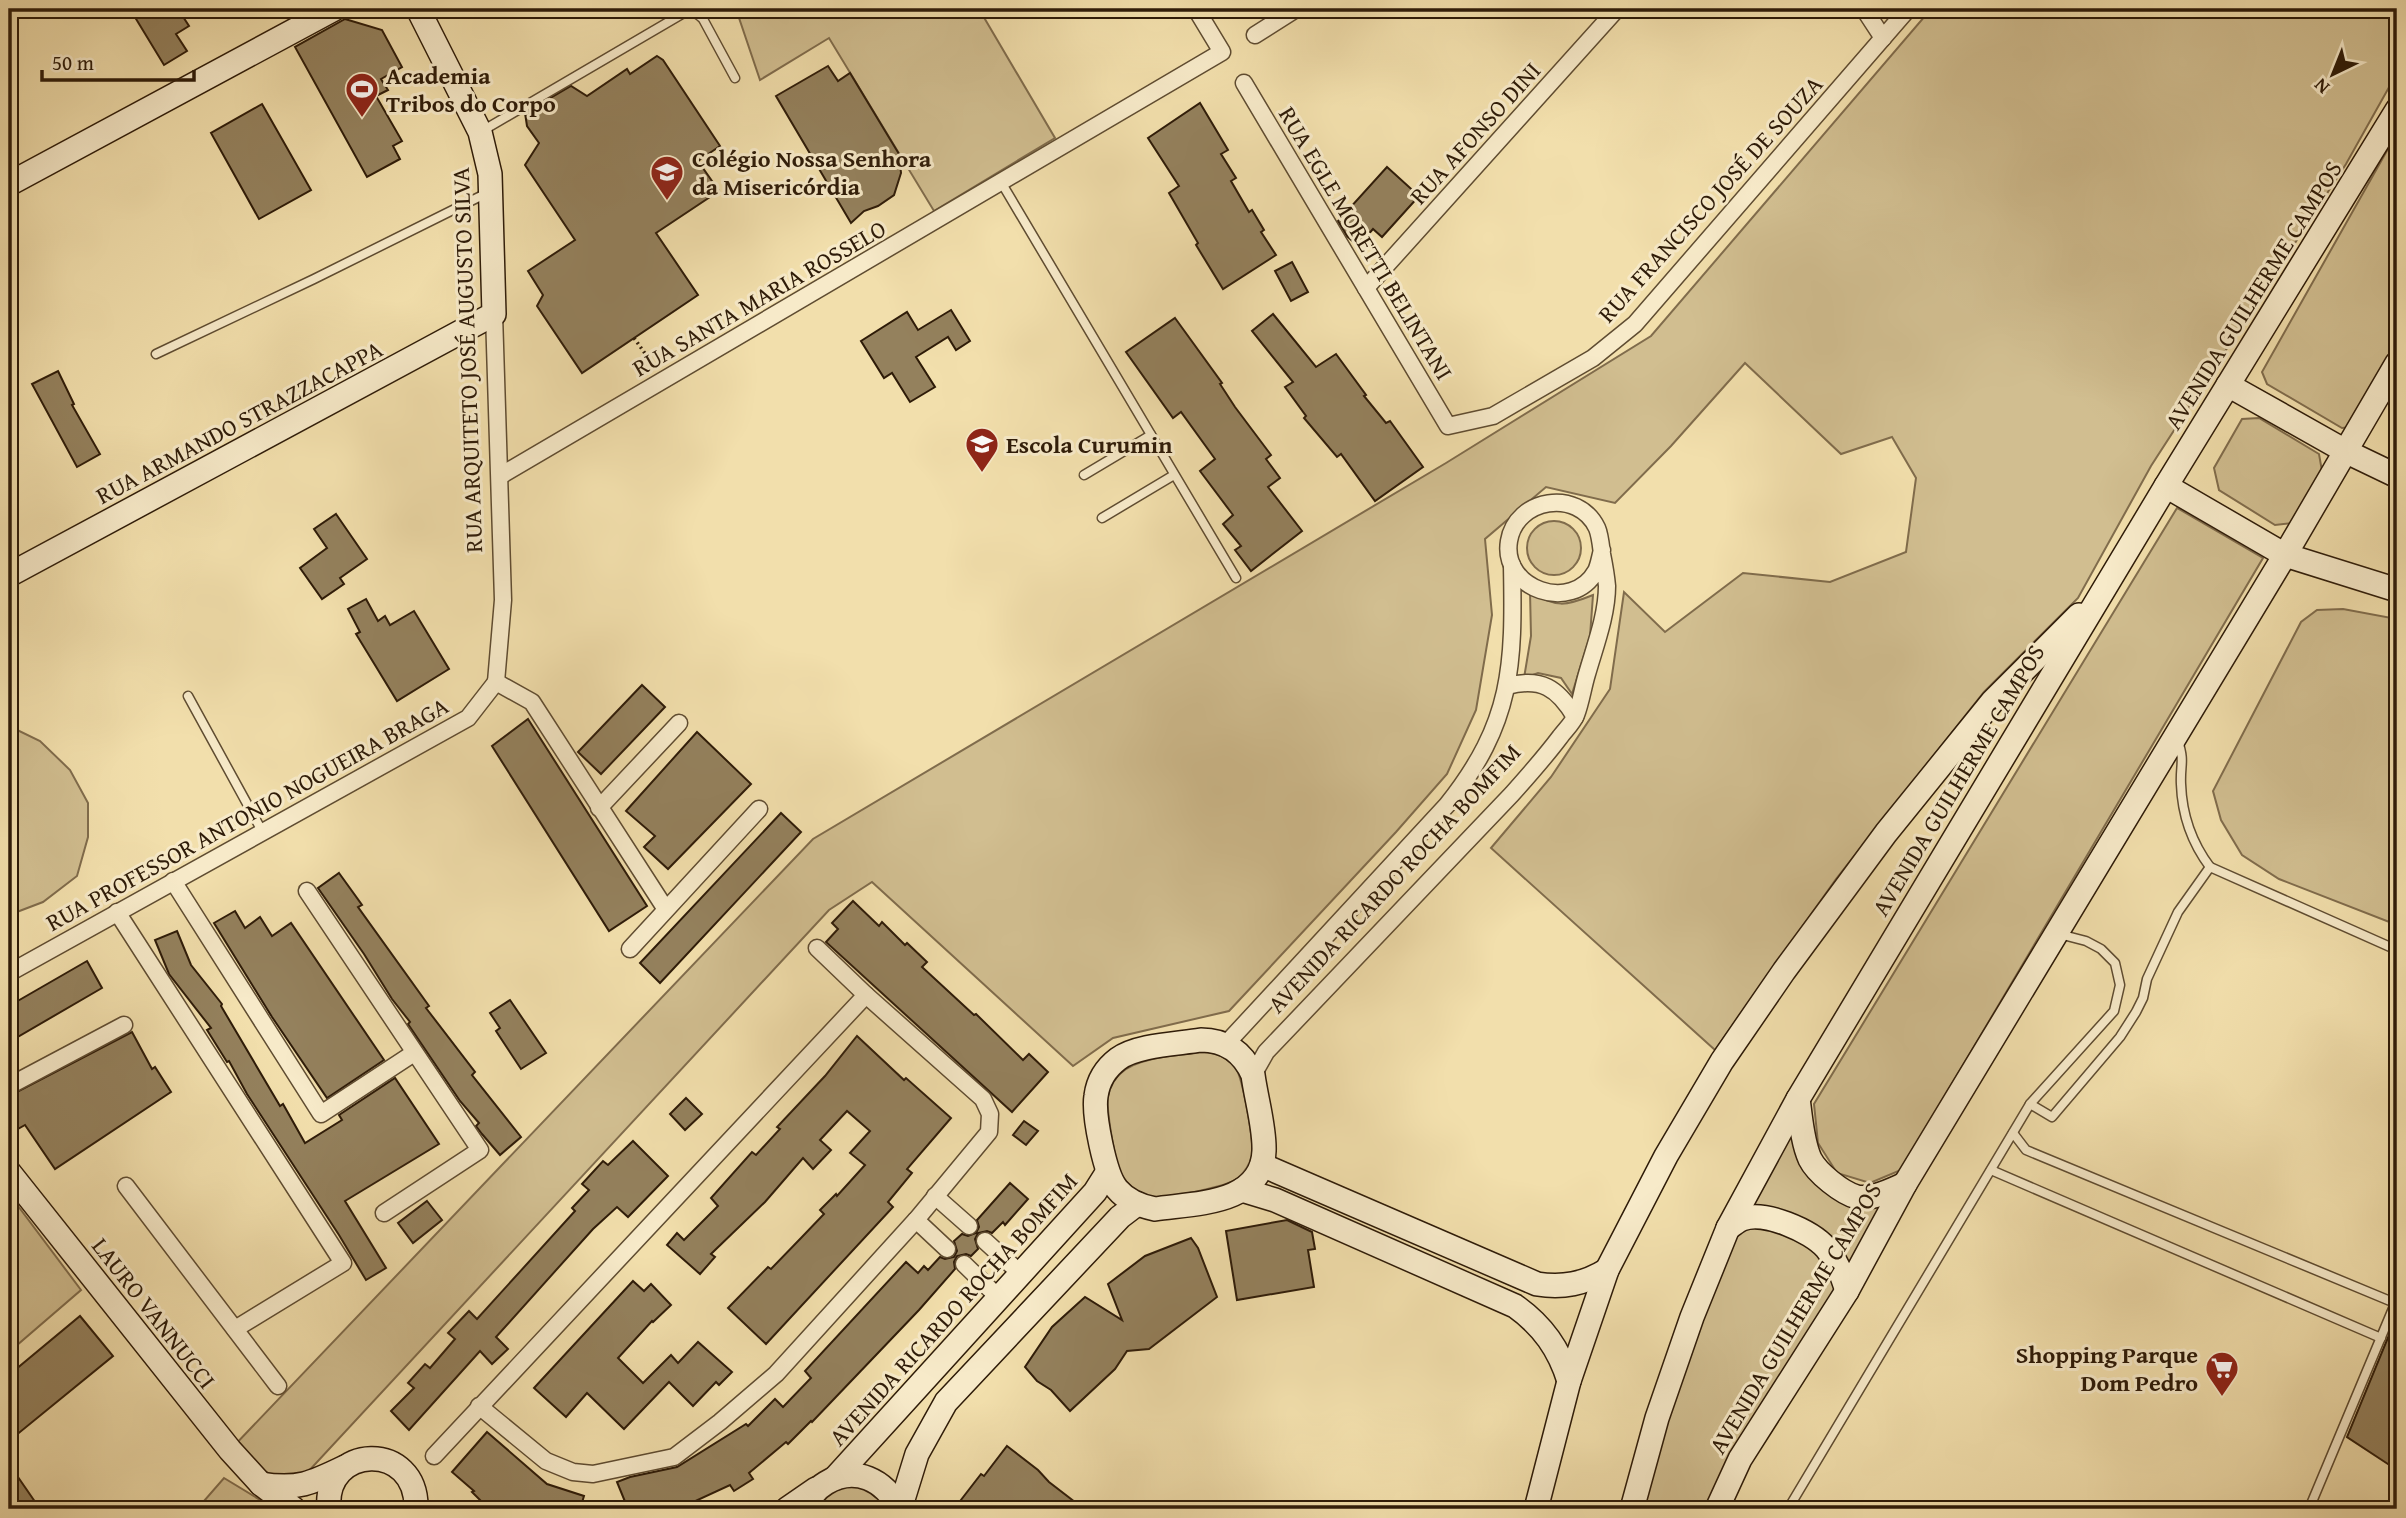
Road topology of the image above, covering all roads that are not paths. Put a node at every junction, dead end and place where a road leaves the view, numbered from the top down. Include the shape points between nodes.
1 (334, 9) edge
2 (418, 9) edge
3 (1196, 9) edge
4 (1296, 9) edge
5 (1617, 9) edge
6 (1864, 9) edge
7 (1908, 9) edge
8 (1255, 35) dead end
9 (1883, 38) junction
10 (735, 78) dead end
11 (1244, 83) dead end
12 (2397, 110) edge
13 (480, 132) junction
14 (1001, 182) junction
15 (9, 184) edge
16 (490, 191) junction
17 (1366, 288) junction
18 (494, 314) junction
19 (156, 354) dead end
20 (2397, 363) edge
21 (2228, 385) junction
22 (1448, 426) joint
23 (1151, 435) junction
24 (2347, 452) junction
25 (1084, 475) dead end
26 (1174, 475) junction
27 (500, 476) junction
28 (2397, 476) edge
29 (2166, 486) junction
30 (1102, 518) dead end
31 (1602, 550) junction
32 (2285, 555) junction
33 (1511, 565) junction
34 (9, 575) edge
35 (1236, 578) dead end
36 (2103, 590) junction
37 (2397, 590) edge
38 (496, 682) junction
39 (1507, 686) junction
40 (188, 696) dead end
41 (1575, 717) junction
42 (679, 723) dead end
43 (2176, 733) junction
44 (599, 808) junction
45 (759, 809) dead end
46 (262, 831) junction
47 (2210, 867) junction
48 (173, 881) junction
49 (307, 891) dead end
50 (666, 908) junction
51 (117, 912) junction
52 (2058, 933) junction
53 (817, 948) dead end
54 (629, 949) dead end
55 (2397, 950) edge
56 (9, 973) edge
57 (866, 995) junction
58 (124, 1025) dead end
59 (1226, 1044) junction
60 (414, 1053) junction
61 (1253, 1075) junction
62 (9, 1086) edge
63 (1798, 1099) junction
64 (2030, 1104) junction
65 (2013, 1133) junction
66 (1262, 1165) junction
67 (1991, 1170) junction
68 (9, 1171) edge
69 (1107, 1173) junction
70 (1905, 1184) junction
71 (126, 1186) dead end
72 (1242, 1190) junction
73 (935, 1196) junction
74 (1137, 1204) junction
75 (384, 1213) dead end
76 (915, 1220) junction
77 (969, 1226) dead end
78 (1728, 1228) junction
79 (985, 1241) dead end
80 (947, 1249) dead end
81 (964, 1264) dead end
82 (1608, 1270) junction
83 (1020, 1273) junction
84 (1847, 1292) junction
85 (998, 1297) junction
86 (2396, 1301) edge
87 (235, 1329) junction
88 (2381, 1338) junction
89 (1569, 1381) junction
90 (278, 1387) dead end
91 (479, 1406) junction
92 (434, 1456) dead end
93 (346, 1466) junction
94 (827, 1483) junction
95 (261, 1484) junction
96 (418, 1504) edge
97 (294, 1509) edge
98 (329, 1509) edge
99 (787, 1509) edge
100 (806, 1509) edge
101 (899, 1509) edge
102 (1536, 1509) edge
103 (1632, 1509) edge
104 (1717, 1509) edge
105 (1788, 1509) edge
106 (2309, 1509) edge

1 - 15 main road
2 - 13 main road, RUA ARQUITETO JOSÉ AUGUSTO SILVA
3 - 14 street, RUA SANTA MARIA ROSSELO via 1222,52
4 - 8 street
5 - 17 street, RUA AFONSO DINI
6 - 9 street
7 - 9 street, RUA FRANCISCO JOSÉ DE SOUZA
9 - 22 street, RUA FRANCISCO JOSÉ DE SOUZA via 1636,324 1593,358 1493,416
10 - 13 lane via 703,19 690,12
11 - 17 street, RUA EGLE MORETTI BELINTANI
12 - 21 main road, AVENIDA GUILHERME CAMPOS
13 - 16 main road, RUA ARQUITETO JOSÉ AUGUSTO SILVA
14 - 23 lane
14 - 27 street, RUA SANTA MARIA ROSSELO
16 - 18 main road, RUA ARQUITETO JOSÉ AUGUSTO SILVA
16 - 19 lane
17 - 22 street, RUA EGLE MORETTI BELINTANI
18 - 27 street, RUA ARQUITETO JOSÉ AUGUSTO SILVA
18 - 34 main road, RUA ARMANDO STRAZZACAPPA
20 - 24 main road, AVENIDA GUILHERME CAMPOS
21 - 24 main road
21 - 29 main road, AVENIDA GUILHERME CAMPOS
23 - 25 lane
23 - 26 lane
24 - 28 main road
24 - 32 main road, AVENIDA GUILHERME CAMPOS
26 - 30 lane
26 - 35 lane
27 - 38 street, RUA ARQUITETO JOSÉ AUGUSTO SILVA via 503,600
29 - 32 main road
29 - 36 main road, AVENIDA GUILHERME CAMPOS
31 - 33 street via 1596,571 1582,586 1563,594 1542,592 1523,582
31 - 33 street, AVENIDA RICARDO ROCHA BOMFIM via 1597,527 1582,509 1559,501 1536,505 1518,519 1509,541
31 - 41 street, AVENIDA RICARDO ROCHA BOMFIM via 1607,586 1601,628
32 - 37 main road
32 - 43 main road, AVENIDA GUILHERME CAMPOS
33 - 39 street, AVENIDA RICARDO ROCHA BOMFIM via 1513,633
36 - 63 main road, AVENIDA GUILHERME CAMPOS
36 - 82 main road via 1992,702 1886,833 1784,971 1722,1061 1673,1144
38 - 44 street via 532,702
38 - 46 street, RUA PROFESSOR ANTONIO NOGUEIRA BRAGA via 468,718
39 - 41 street via 1533,682 1546,686 1567,702
39 - 59 street, AVENIDA RICARDO ROCHA BOMFIM via 1497,723 1467,780
40 - 46 lane
41 - 61 street, AVENIDA RICARDO ROCHA BOMFIM via 1512,794 1266,1052
42 - 44 street
43 - 47 lane via 2183,757 2180,783 2189,830
43 - 52 main road, AVENIDA GUILHERME CAMPOS
44 - 50 street
45 - 50 street
46 - 48 street, RUA PROFESSOR ANTONIO NOGUEIRA BRAGA
47 - 55 lane
47 - 64 lane via 2178,912 2147,979 2143,999 2120,1037 2052,1117
48 - 51 street, RUA PROFESSOR ANTONIO NOGUEIRA BRAGA
48 - 60 street via 321,1114
49 - 60 street
50 - 54 street
51 - 56 street, RUA PROFESSOR ANTONIO NOGUEIRA BRAGA
51 - 87 street via 343,1263
52 - 64 lane via 2101,949 2115,963 2120,985 2114,1011
52 - 70 main road, AVENIDA GUILHERME CAMPOS
53 - 57 street
57 - 73 street via 982,1099 990,1114 989,1132
57 - 91 street
58 - 62 street
59 - 61 main road via 1245,1060
59 - 69 main road, AVENIDA RICARDO ROCHA BOMFIM via 1201,1040 1135,1051 1112,1065 1101,1079 1096,1097
60 - 75 street via 480,1150
61 - 66 main road via 1265,1149
63 - 70 main road via 1811,1161 1828,1181 1857,1197
63 - 78 main road, AVENIDA GUILHERME CAMPOS
64 - 65 lane
65 - 67 lane
65 - 86 lane via 2026,1150
66 - 72 main road
66 - 82 main road via 1537,1284 1567,1286
67 - 88 lane
67 - 105 lane
68 - 95 main road, LAURO VANNUCCI
69 - 74 main road, AVENIDA RICARDO ROCHA BOMFIM via 1123,1195
69 - 83 main road, AVENIDA RICARDO ROCHA BOMFIM via 1096,1192
70 - 84 main road, AVENIDA GUILHERME CAMPOS
71 - 87 street
72 - 74 main road via 1227,1198 1155,1209
72 - 89 main road via 1515,1306 1555,1346
73 - 76 street
73 - 77 street
74 - 101 main road via 946,1402 917,1454
76 - 80 street
76 - 91 street via 776,1374 674,1457 593,1474 573,1472 546,1461
78 - 84 main road via 1744,1218 1769,1217 1797,1228 1824,1246 1840,1269
78 - 103 main road, AVENIDA GUILHERME CAMPOS via 1657,1418
79 - 83 street
81 - 85 street
82 - 89 main road
83 - 85 main road, AVENIDA RICARDO ROCHA BOMFIM
84 - 104 main road, AVENIDA GUILHERME CAMPOS via 1740,1459
85 - 94 main road, AVENIDA RICARDO ROCHA BOMFIM
86 - 88 lane
87 - 90 street
88 - 106 lane
89 - 102 main road
91 - 92 street
93 - 95 main road via 301,1486
93 - 96 main road via 375,1458 390,1462 411,1482
93 - 98 main road via 329,1491
94 - 99 main road, AVENIDA RICARDO ROCHA BOMFIM
94 - 100 main road
94 - 101 main road via 851,1475 867,1477 893,1496
95 - 97 main road, LAURO VANNUCCI

